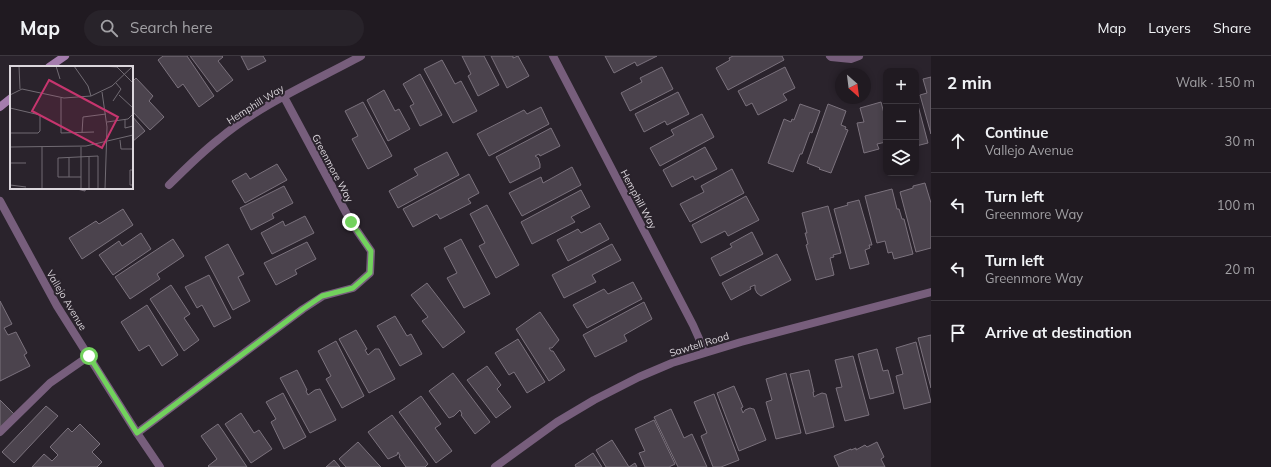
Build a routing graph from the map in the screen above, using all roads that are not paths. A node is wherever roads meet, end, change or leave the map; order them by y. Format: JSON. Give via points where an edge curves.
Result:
{"nodes":[{"id":1,"x":65,"y":56,"type":"edge"},
{"id":2,"x":362,"y":56,"type":"edge"},
{"id":3,"x":553,"y":56,"type":"edge"},
{"id":4,"x":830,"y":56,"type":"edge"},
{"id":5,"x":859,"y":56,"type":"edge"},
{"id":6,"x":50,"y":66,"type":"edge"},
{"id":7,"x":284,"y":97,"type":"junction"},
{"id":8,"x":10,"y":99,"type":"edge"},
{"id":9,"x":0,"y":108,"type":"edge"},
{"id":10,"x":169,"y":184,"type":"dead end"},
{"id":11,"x":0,"y":201,"type":"edge"},
{"id":12,"x":931,"y":292,"type":"edge"},
{"id":13,"x":705,"y":352,"type":"junction"},
{"id":14,"x":89,"y":356,"type":"junction"},
{"id":15,"x":0,"y":432,"type":"edge"},
{"id":16,"x":137,"y":433,"type":"junction"},
{"id":17,"x":160,"y":467,"type":"edge"},
{"id":18,"x":495,"y":467,"type":"edge"}],
"edges":[{"from":1,"to":6,"type":"main road"},
{"from":2,"to":7,"type":"street","name":"Hemphill Way"},
{"from":3,"to":13,"type":"street","name":"Hemphill Way"},
{"from":4,"to":5,"type":"street","via":[[851,59]]},
{"from":7,"to":10,"type":"street","name":"Hemphill Way","via":[[219,138]]},
{"from":7,"to":16,"type":"street","name":"Greenmore Way","via":[[351,222],[371,251],[370,273],[353,288],[322,296],[303,309]]},
{"from":8,"to":9,"type":"main road"},
{"from":11,"to":14,"type":"street","name":"Vallejo Avenue","via":[[57,306]]},
{"from":12,"to":13,"type":"street","name":"Sawtell Road"},
{"from":13,"to":18,"type":"street","name":"Sawtell Road","via":[[639,377],[594,400],[557,422]]},
{"from":14,"to":15,"type":"street","via":[[50,382]]},
{"from":14,"to":16,"type":"street","name":"Vallejo Avenue"},
{"from":16,"to":17,"type":"street","name":"Vallejo Avenue"}]}
